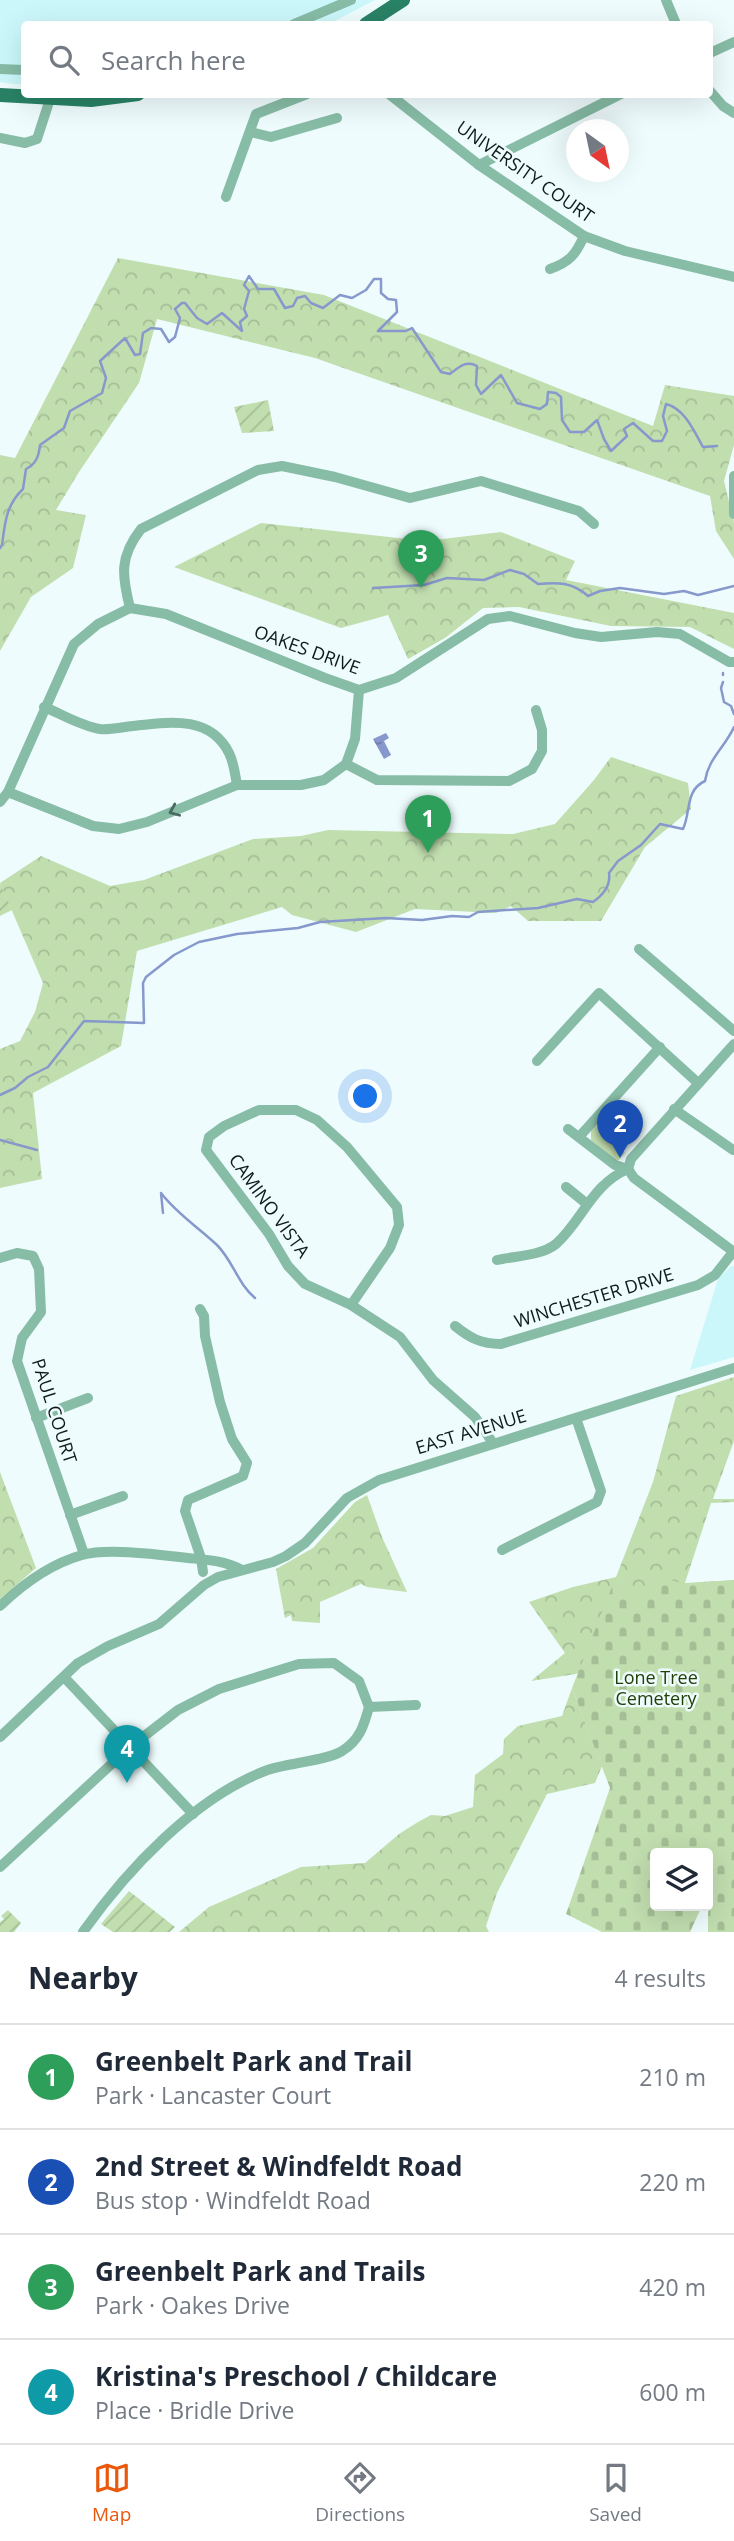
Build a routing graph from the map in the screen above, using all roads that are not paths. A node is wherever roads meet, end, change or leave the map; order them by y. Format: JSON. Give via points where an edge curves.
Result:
{"nodes":[{"id":1,"x":351,"y":0,"type":"edge"},
{"id":2,"x":404,"y":0,"type":"edge"},
{"id":3,"x":666,"y":0,"type":"edge"},
{"id":4,"x":301,"y":21,"type":"edge"},
{"id":5,"x":371,"y":21,"type":"edge"},
{"id":6,"x":675,"y":21,"type":"edge"},
{"id":7,"x":734,"y":42,"type":"edge"},
{"id":8,"x":713,"y":51,"type":"edge"},
{"id":9,"x":0,"y":69,"type":"edge"},
{"id":10,"x":21,"y":70,"type":"edge"},
{"id":11,"x":0,"y":95,"type":"edge"},
{"id":12,"x":713,"y":95,"type":"edge"},
{"id":13,"x":21,"y":97,"type":"edge"},
{"id":14,"x":38,"y":98,"type":"edge"},
{"id":15,"x":107,"y":98,"type":"edge"},
{"id":16,"x":297,"y":98,"type":"edge"},
{"id":17,"x":394,"y":98,"type":"edge"},
{"id":18,"x":613,"y":98,"type":"edge"},
{"id":19,"x":50,"y":99,"type":"junction"},
{"id":20,"x":734,"y":113,"type":"edge"},
{"id":21,"x":337,"y":118,"type":"dead end"},
{"id":22,"x":250,"y":132,"type":"junction"},
{"id":23,"x":0,"y":138,"type":"edge"},
{"id":24,"x":479,"y":165,"type":"junction"},
{"id":25,"x":226,"y":197,"type":"dead end"},
{"id":26,"x":584,"y":236,"type":"junction"},
{"id":27,"x":550,"y":269,"type":"dead end"},
{"id":28,"x":734,"y":277,"type":"edge"},
{"id":29,"x":734,"y":475,"type":"edge"},
{"id":30,"x":734,"y":514,"type":"edge"},
{"id":31,"x":594,"y":524,"type":"dead end"},
{"id":32,"x":130,"y":608,"type":"junction"},
{"id":33,"x":734,"y":662,"type":"edge"},
{"id":34,"x":359,"y":690,"type":"junction"},
{"id":35,"x":44,"y":707,"type":"junction"},
{"id":36,"x":536,"y":710,"type":"dead end"},
{"id":37,"x":346,"y":764,"type":"junction"},
{"id":38,"x":237,"y":785,"type":"junction"},
{"id":39,"x":8,"y":792,"type":"junction"},
{"id":40,"x":0,"y":802,"type":"edge"},
{"id":41,"x":639,"y":949,"type":"dead end"},
{"id":42,"x":734,"y":1031,"type":"edge"},
{"id":43,"x":734,"y":1044,"type":"edge"},
{"id":44,"x":660,"y":1047,"type":"junction"},
{"id":45,"x":537,"y":1061,"type":"dead end"},
{"id":46,"x":698,"y":1083,"type":"junction"},
{"id":47,"x":674,"y":1109,"type":"junction"},
{"id":48,"x":568,"y":1129,"type":"dead end"},
{"id":49,"x":579,"y":1137,"type":"junction"},
{"id":50,"x":733,"y":1150,"type":"edge"},
{"id":51,"x":628,"y":1169,"type":"junction"},
{"id":52,"x":566,"y":1187,"type":"dead end"},
{"id":53,"x":587,"y":1204,"type":"junction"},
{"id":54,"x":734,"y":1252,"type":"edge"},
{"id":55,"x":0,"y":1258,"type":"edge"},
{"id":56,"x":497,"y":1260,"type":"dead end"},
{"id":57,"x":351,"y":1305,"type":"junction"},
{"id":58,"x":200,"y":1309,"type":"dead end"},
{"id":59,"x":455,"y":1326,"type":"dead end"},
{"id":60,"x":734,"y":1368,"type":"edge"},
{"id":61,"x":88,"y":1398,"type":"dead end"},
{"id":62,"x":36,"y":1418,"type":"junction"},
{"id":63,"x":576,"y":1418,"type":"junction"},
{"id":64,"x":493,"y":1443,"type":"junction"},
{"id":65,"x":123,"y":1496,"type":"dead end"},
{"id":66,"x":70,"y":1515,"type":"junction"},
{"id":67,"x":502,"y":1550,"type":"dead end"},
{"id":68,"x":84,"y":1554,"type":"junction"},
{"id":69,"x":181,"y":1558,"type":"junction"},
{"id":70,"x":201,"y":1558,"type":"junction"},
{"id":71,"x":242,"y":1570,"type":"junction"},
{"id":72,"x":203,"y":1572,"type":"junction"},
{"id":73,"x":204,"y":1585,"type":"junction"},
{"id":74,"x":0,"y":1606,"type":"edge"},
{"id":75,"x":64,"y":1677,"type":"junction"},
{"id":76,"x":416,"y":1706,"type":"dead end"},
{"id":77,"x":369,"y":1707,"type":"junction"},
{"id":78,"x":0,"y":1737,"type":"edge"},
{"id":79,"x":130,"y":1747,"type":"junction"},
{"id":80,"x":193,"y":1814,"type":"junction"},
{"id":81,"x":0,"y":1867,"type":"edge"},
{"id":82,"x":83,"y":1932,"type":"edge"}],
"edges":[{"from":1,"to":4,"type":"street"},
{"from":2,"to":5,"type":"main road"},
{"from":3,"to":6,"type":"street"},
{"from":7,"to":8,"type":"street"},
{"from":9,"to":10,"type":"street"},
{"from":11,"to":13,"type":"main road"},
{"from":12,"to":20,"type":"street"},
{"from":14,"to":19,"type":"main road"},
{"from":15,"to":19,"type":"main road"},
{"from":16,"to":22,"type":"street","via":[[256,114]]},
{"from":17,"to":24,"type":"street","name":"UNIVERSITY COURT"},
{"from":18,"to":24,"type":"street"},
{"from":19,"to":23,"type":"street","via":[[37,139],[25,143]]},
{"from":21,"to":22,"type":"street","via":[[271,137]]},
{"from":22,"to":25,"type":"street"},
{"from":24,"to":26,"type":"street","name":"UNIVERSITY COURT"},
{"from":26,"to":27,"type":"street","via":[[576,253]]},
{"from":26,"to":28,"type":"street","name":"UNIVERSITY COURT","via":[[625,251]]},
{"from":29,"to":30,"type":"street"},
{"from":31,"to":32,"type":"street","via":[[579,511],[481,481],[410,498],[282,466],[258,470],[141,529],[129,544],[124,562]]},
{"from":32,"to":34,"type":"street","name":"OAKES DRIVE","via":[[166,614]]},
{"from":32,"to":35,"type":"street","via":[[98,624],[74,644]]},
{"from":33,"to":34,"type":"street","name":"OAKES DRIVE","via":[[680,635],[657,632],[601,637],[509,617],[488,619],[396,678]]},
{"from":34,"to":37,"type":"street","via":[[355,738]]},
{"from":35,"to":38,"type":"street","via":[[101,729],[196,723],[223,743]]},
{"from":35,"to":39,"type":"street"},
{"from":36,"to":37,"type":"street","via":[[542,730],[541,751],[532,769],[509,781],[377,780]]},
{"from":37,"to":38,"type":"street","via":[[324,780],[301,785]]},
{"from":38,"to":39,"type":"street","one_way":true,"via":[[118,829],[93,826]]},
{"from":39,"to":40,"type":"street"},
{"from":41,"to":42,"type":"street"},
{"from":43,"to":46,"type":"street"},
{"from":44,"to":45,"type":"street","via":[[599,993]]},
{"from":44,"to":46,"type":"street"},
{"from":44,"to":49,"type":"street"},
{"from":46,"to":47,"type":"street"},
{"from":47,"to":50,"type":"street"},
{"from":47,"to":51,"type":"street","via":[[631,1159]]},
{"from":48,"to":49,"type":"street"},
{"from":49,"to":51,"type":"street","via":[[615,1165]]},
{"from":51,"to":53,"type":"street","via":[[616,1174]]},
{"from":51,"to":54,"type":"street"},
{"from":52,"to":53,"type":"street"},
{"from":53,"to":56,"type":"street","via":[[555,1244]]},
{"from":54,"to":59,"type":"street","name":"WINCHESTER DRIVE","via":[[715,1275],[698,1285],[501,1344],[470,1338]]},
{"from":55,"to":62,"type":"street","name":"PAUL COURT","via":[[18,1253],[33,1256],[39,1269],[41,1312],[22,1338],[17,1361]]},
{"from":57,"to":57,"type":"street","name":"CAMINO VISTA","via":[[390,1248],[399,1224],[397,1207],[347,1147],[317,1120],[296,1110],[259,1110],[209,1137],[206,1150],[288,1266],[305,1284]]},
{"from":57,"to":64,"type":"street","name":"CAMINO VISTA","via":[[400,1337],[433,1380],[475,1417]]},
{"from":58,"to":70,"type":"street","via":[[220,1402],[232,1439],[247,1463],[243,1476],[188,1500],[185,1511]]},
{"from":60,"to":63,"type":"street","name":"EAST AVENUE"},
{"from":61,"to":62,"type":"street"},
{"from":62,"to":66,"type":"street","name":"PAUL COURT"},
{"from":63,"to":64,"type":"street","name":"EAST AVENUE"},
{"from":63,"to":67,"type":"street","via":[[601,1492],[597,1502]]},
{"from":64,"to":71,"type":"street","name":"EAST AVENUE","via":[[379,1480],[346,1498],[296,1549],[273,1562]]},
{"from":65,"to":66,"type":"street"},
{"from":66,"to":68,"type":"street","name":"PAUL COURT"},
{"from":68,"to":69,"type":"street","via":[[149,1553]]},
{"from":68,"to":74,"type":"street","via":[[23,1584]]},
{"from":69,"to":70,"type":"street"},
{"from":69,"to":72,"type":"street"},
{"from":70,"to":71,"type":"street"},
{"from":70,"to":72,"type":"street"},
{"from":71,"to":73,"type":"street","name":"EAST AVENUE"},
{"from":72,"to":73,"type":"street"},
{"from":73,"to":75,"type":"street","name":"EAST AVENUE","via":[[159,1624],[108,1646]]},
{"from":75,"to":78,"type":"street","name":"EAST AVENUE"},
{"from":75,"to":79,"type":"street"},
{"from":76,"to":77,"type":"street"},
{"from":77,"to":79,"type":"street","via":[[359,1681],[334,1663],[299,1664],[219,1689],[178,1710]]},
{"from":77,"to":80,"type":"street","via":[[361,1733],[341,1752],[265,1770]]},
{"from":79,"to":80,"type":"street"},
{"from":79,"to":81,"type":"street"},
{"from":80,"to":82,"type":"street","via":[[153,1849]]}]}
